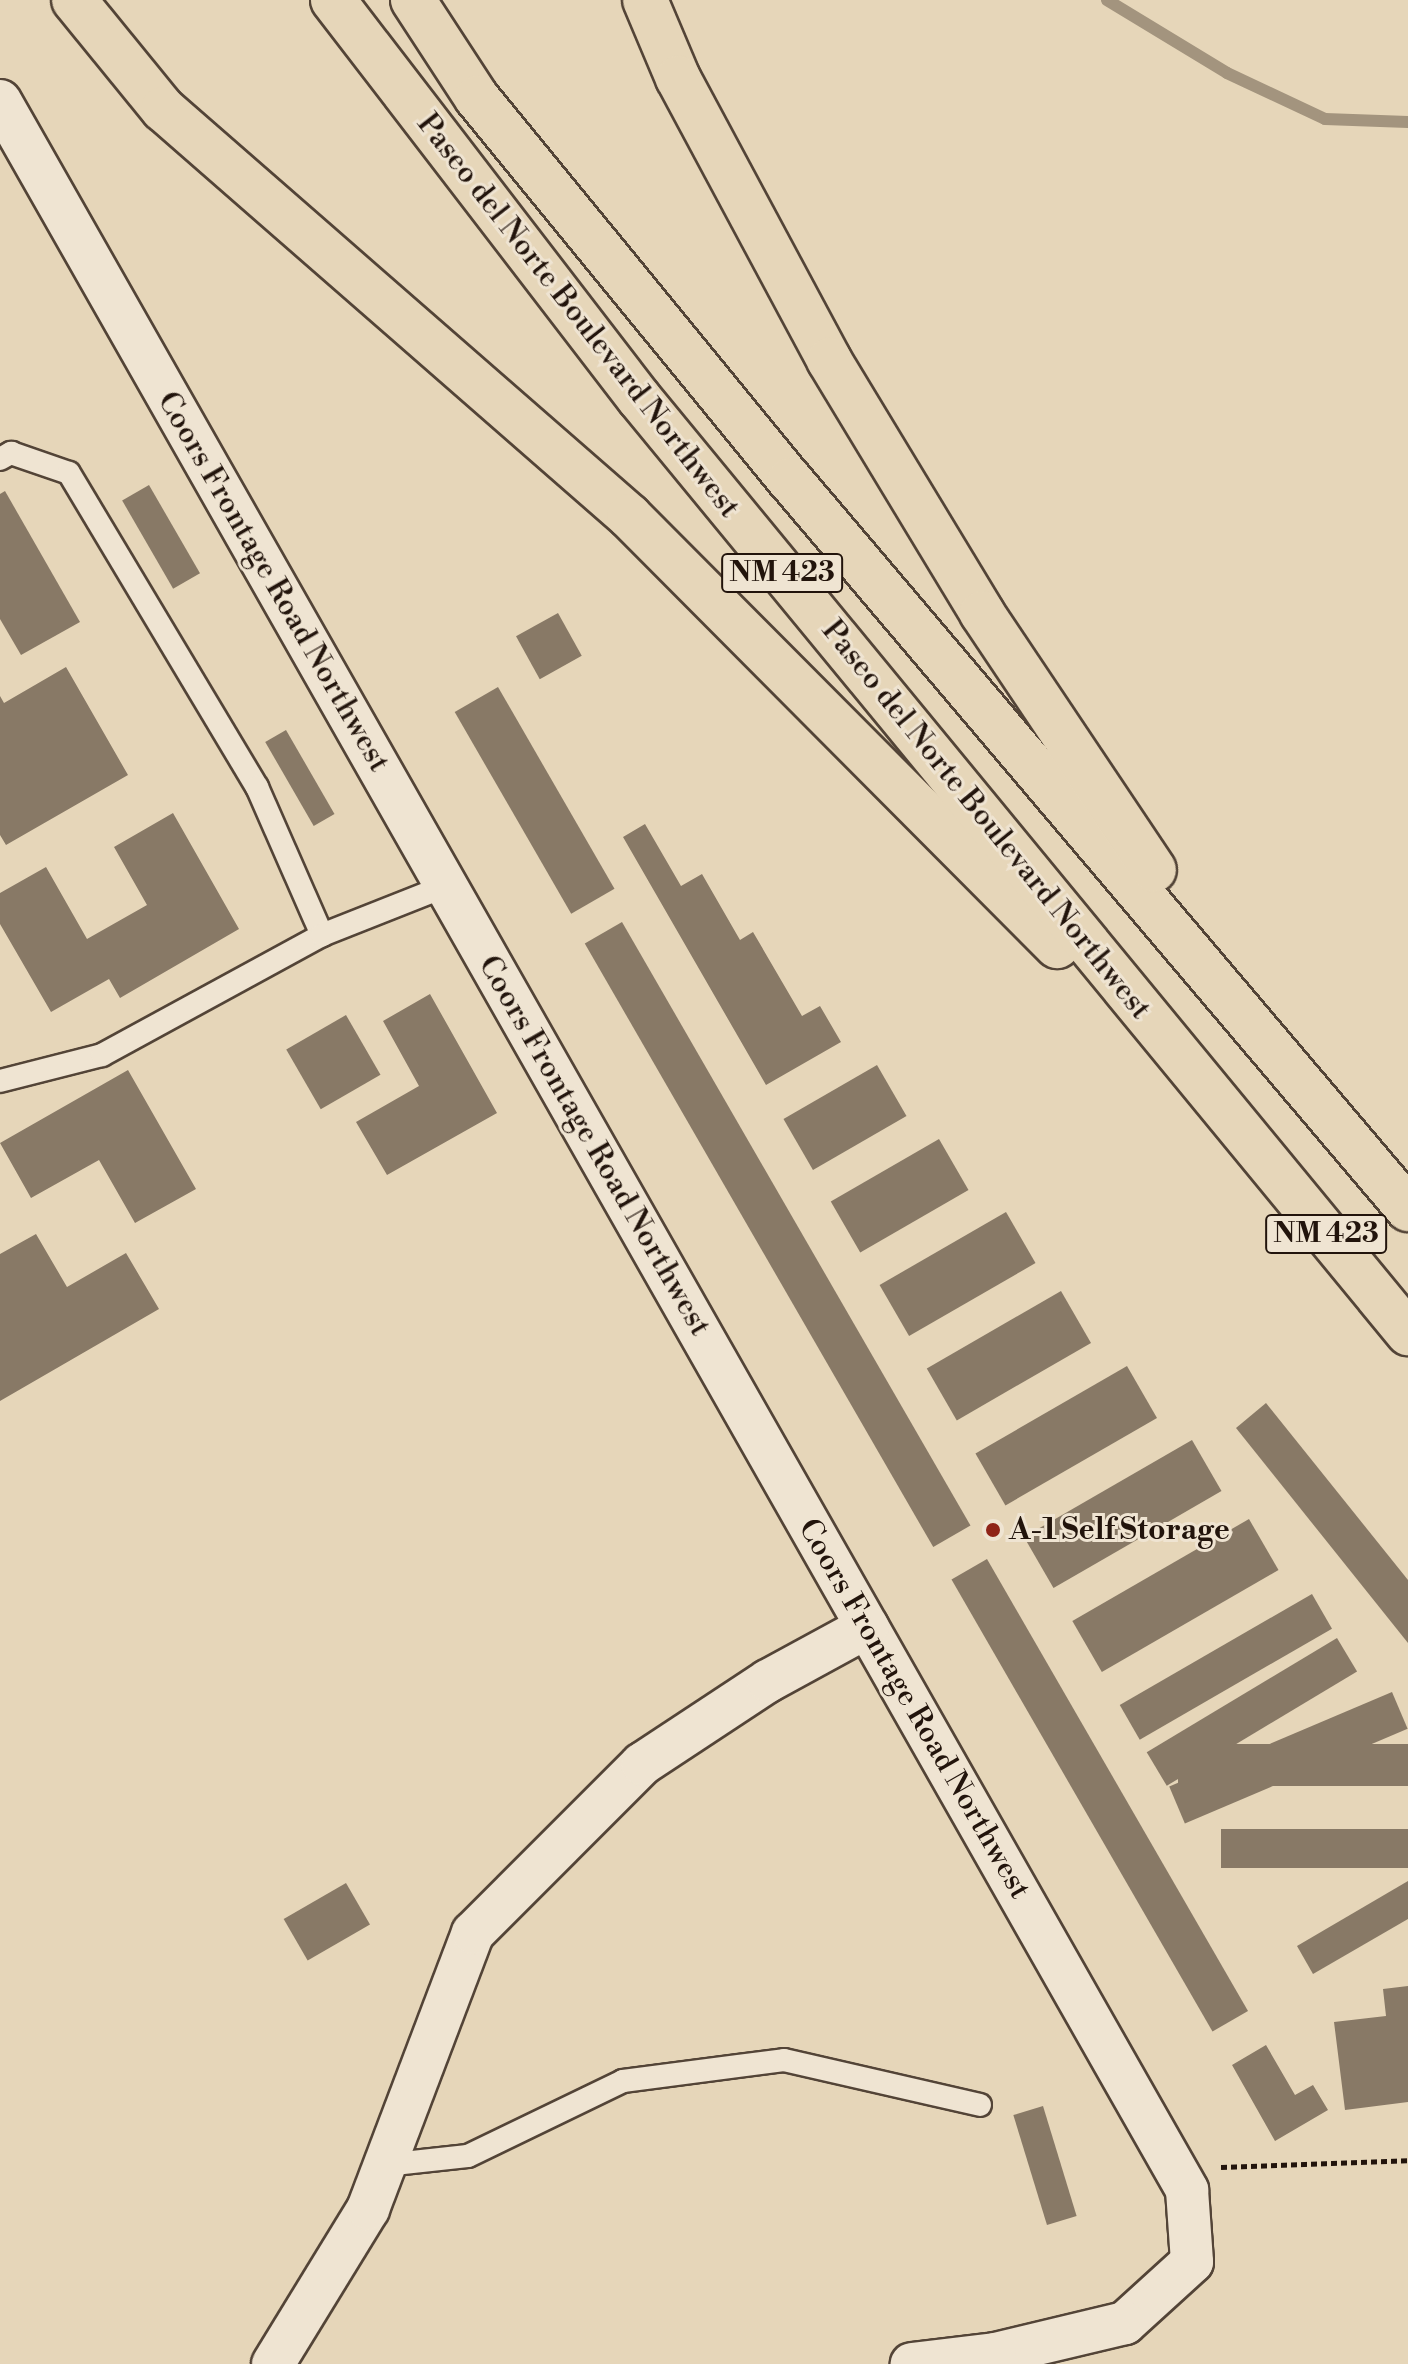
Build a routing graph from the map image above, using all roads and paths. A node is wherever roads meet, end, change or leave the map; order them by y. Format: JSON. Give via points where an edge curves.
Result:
{"nodes":[{"id":1,"x":74,"y":0,"type":"edge"},
{"id":2,"x":333,"y":0,"type":"edge"},
{"id":3,"x":413,"y":0,"type":"edge"},
{"id":4,"x":645,"y":0,"type":"edge"},
{"id":5,"x":0,"y":101,"type":"edge"},
{"id":6,"x":0,"y":459,"type":"edge"},
{"id":7,"x":446,"y":886,"type":"junction"},
{"id":8,"x":322,"y":935,"type":"junction"},
{"id":9,"x":1266,"y":1038,"type":"junction"},
{"id":10,"x":0,"y":1081,"type":"edge"},
{"id":11,"x":1245,"y":1135,"type":"junction"},
{"id":12,"x":1408,"y":1209,"type":"edge"},
{"id":13,"x":1408,"y":1333,"type":"edge"},
{"id":14,"x":867,"y":1627,"type":"junction"},
{"id":15,"x":980,"y":2105,"type":"dead end"},
{"id":16,"x":1408,"y":2160,"type":"edge"},
{"id":17,"x":385,"y":2165,"type":"junction"},
{"id":18,"x":1181,"y":2179,"type":"junction"},
{"id":19,"x":273,"y":2364,"type":"edge"},
{"id":20,"x":912,"y":2364,"type":"edge"}],
"edges":[{"from":1,"to":11,"type":"highway","via":[[163,109],[629,516]]},
{"from":2,"to":11,"type":"highway","name":"Paseo del Norte Boulevard Northwest","number":"NM 423","via":[[639,398]]},
{"from":3,"to":9,"type":"highway","name":"Paseo del Norte Boulevard Northwest","number":"NM 423","via":[[477,98],[790,480]]},
{"from":4,"to":9,"type":"highway","via":[[678,78],[829,360],[982,613]]},
{"from":5,"to":7,"type":"street","name":"Coors Frontage Road Northwest"},
{"from":6,"to":8,"type":"lane","via":[[11,453],[69,473],[257,787]]},
{"from":7,"to":8,"type":"lane"},
{"from":7,"to":14,"type":"street","name":"Coors Frontage Road Northwest"},
{"from":8,"to":10,"type":"lane","via":[[102,1055]]},
{"from":9,"to":12,"type":"highway","name":"Paseo del Norte Boulevard Northwest","number":"NM 423"},
{"from":11,"to":13,"type":"highway","name":"Paseo del Norte Boulevard Northwest","number":"NM 423"},
{"from":14,"to":17,"type":"street","via":[[768,1681],[642,1764],[473,1933]]},
{"from":14,"to":18,"type":"street","name":"Coors Frontage Road Northwest"},
{"from":15,"to":17,"type":"lane","via":[[784,2060],[623,2081],[468,2156]]},
{"from":16,"to":18,"type":"path"},
{"from":17,"to":19,"type":"street","via":[[368,2209]]},
{"from":18,"to":20,"type":"street","via":[[1192,2262],[1125,2323],[995,2354]]}]}
